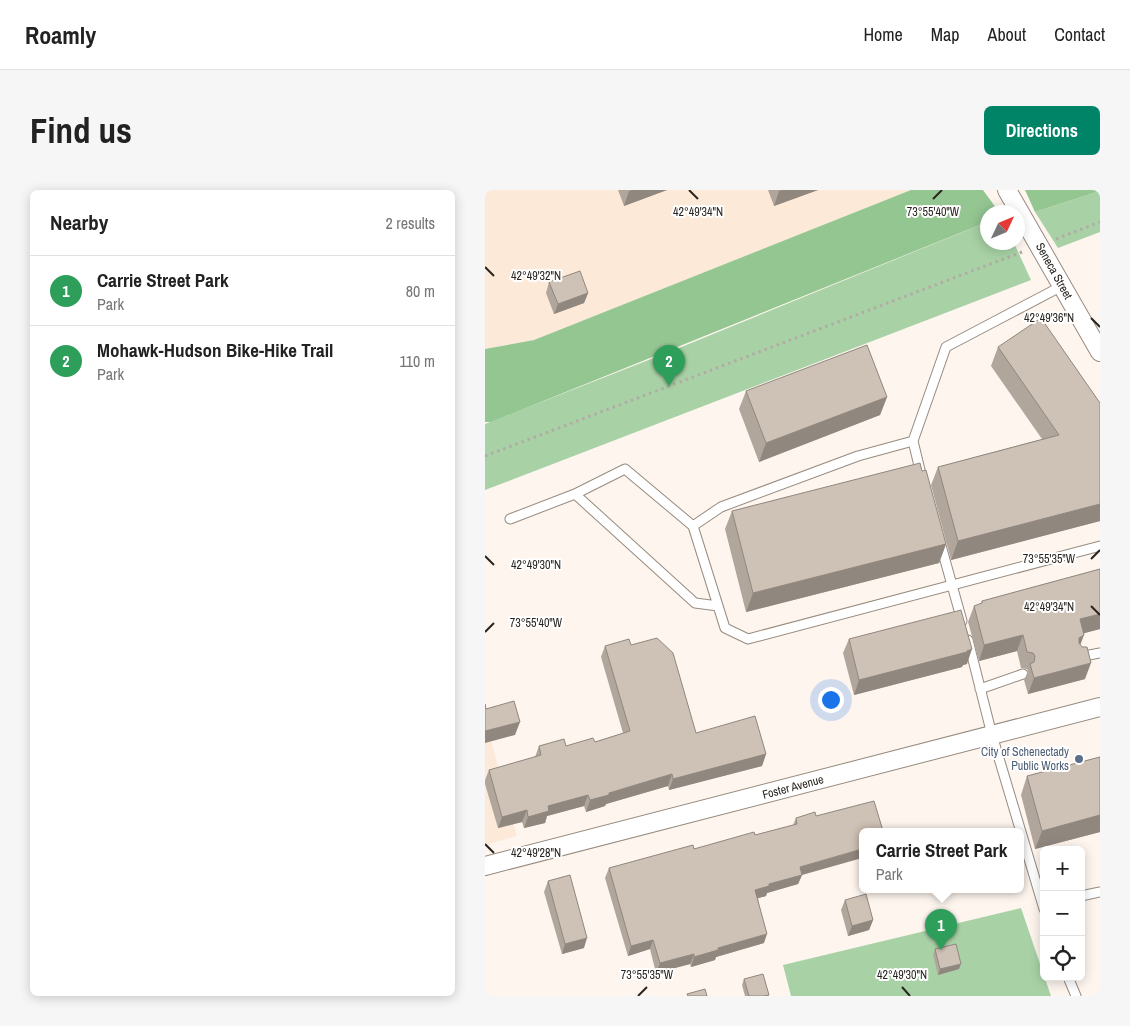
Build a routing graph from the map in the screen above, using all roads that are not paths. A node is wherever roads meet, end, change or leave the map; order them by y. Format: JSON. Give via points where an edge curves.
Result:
{"nodes":[{"id":1,"x":1007,"y":190,"type":"edge"},
{"id":2,"x":1063,"y":286,"type":"junction"},
{"id":3,"x":1097,"y":342,"type":"edge"},
{"id":4,"x":913,"y":441,"type":"junction"},
{"id":5,"x":923,"y":479,"type":"edge"},
{"id":6,"x":575,"y":494,"type":"junction"},
{"id":7,"x":510,"y":519,"type":"dead end"},
{"id":8,"x":693,"y":526,"type":"junction"},
{"id":9,"x":938,"y":536,"type":"edge"},
{"id":10,"x":1100,"y":546,"type":"edge"},
{"id":11,"x":951,"y":584,"type":"junction"},
{"id":12,"x":718,"y":606,"type":"junction"},
{"id":13,"x":1100,"y":653,"type":"edge"},
{"id":14,"x":1079,"y":657,"type":"edge"},
{"id":15,"x":1023,"y":674,"type":"dead end"},
{"id":16,"x":981,"y":689,"type":"junction"},
{"id":17,"x":1100,"y":707,"type":"edge"},
{"id":18,"x":992,"y":735,"type":"junction"},
{"id":19,"x":1020,"y":828,"type":"edge"},
{"id":20,"x":1024,"y":843,"type":"edge"},
{"id":21,"x":485,"y":866,"type":"edge"},
{"id":22,"x":1100,"y":892,"type":"edge"},
{"id":23,"x":1085,"y":895,"type":"edge"},
{"id":24,"x":1040,"y":897,"type":"edge"},
{"id":25,"x":1070,"y":981,"type":"edge"},
{"id":26,"x":1076,"y":996,"type":"edge"}],
"edges":[{"from":1,"to":2,"type":"street","name":"Seneca Street"},
{"from":2,"to":3,"type":"street","name":"Seneca Street"},
{"from":2,"to":4,"type":"lane","via":[[947,348]]},
{"from":4,"to":5,"type":"lane"},
{"from":4,"to":8,"type":"lane","via":[[858,456],[721,507]]},
{"from":6,"to":7,"type":"lane"},
{"from":6,"to":8,"type":"lane","via":[[625,469]]},
{"from":6,"to":12,"type":"lane","via":[[695,603]]},
{"from":8,"to":12,"type":"lane"},
{"from":9,"to":11,"type":"lane"},
{"from":10,"to":11,"type":"lane"},
{"from":11,"to":12,"type":"lane","via":[[748,639],[725,628]]},
{"from":11,"to":16,"type":"lane"},
{"from":13,"to":14,"type":"lane"},
{"from":15,"to":16,"type":"lane"},
{"from":16,"to":18,"type":"lane"},
{"from":17,"to":18,"type":"street","name":"Foster Avenue"},
{"from":18,"to":19,"type":"lane"},
{"from":18,"to":21,"type":"street","name":"Foster Avenue"},
{"from":20,"to":24,"type":"lane"},
{"from":22,"to":23,"type":"lane"},
{"from":25,"to":26,"type":"lane"}]}
